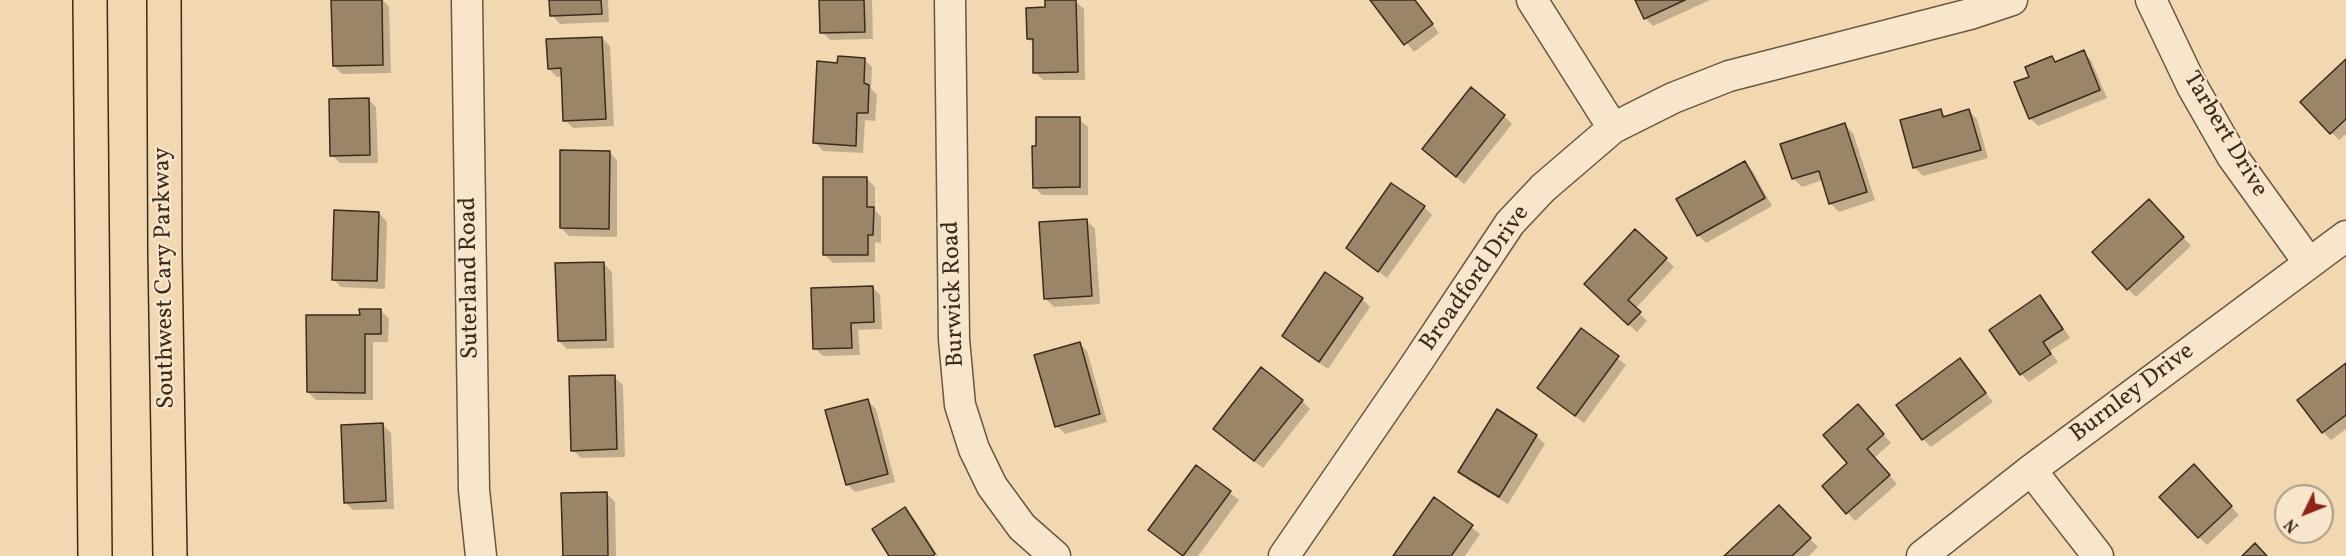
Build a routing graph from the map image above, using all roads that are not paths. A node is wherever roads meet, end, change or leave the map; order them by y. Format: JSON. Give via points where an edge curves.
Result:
{"nodes":[{"id":1,"x":90,"y":0,"type":"edge"},
{"id":2,"x":164,"y":0,"type":"edge"},
{"id":3,"x":467,"y":0,"type":"edge"},
{"id":4,"x":950,"y":0,"type":"edge"},
{"id":5,"x":1532,"y":0,"type":"edge"},
{"id":6,"x":2012,"y":0,"type":"edge"},
{"id":7,"x":2151,"y":0,"type":"edge"},
{"id":8,"x":1613,"y":128,"type":"junction"},
{"id":9,"x":2346,"y":236,"type":"edge"},
{"id":10,"x":2309,"y":263,"type":"junction"},
{"id":11,"x":2031,"y":470,"type":"junction"},
{"id":12,"x":95,"y":556,"type":"edge"},
{"id":13,"x":170,"y":556,"type":"edge"},
{"id":14,"x":481,"y":556,"type":"edge"},
{"id":15,"x":1055,"y":556,"type":"edge"},
{"id":16,"x":1284,"y":556,"type":"edge"},
{"id":17,"x":1922,"y":556,"type":"edge"},
{"id":18,"x":2098,"y":556,"type":"edge"}],
"edges":[{"from":1,"to":12,"type":"main road"},
{"from":2,"to":13,"type":"main road","name":"Southwest Cary Parkway"},
{"from":3,"to":14,"type":"street","name":"Suterland Road","via":[[474,490]]},
{"from":4,"to":15,"type":"street","name":"Burwick Road","via":[[954,339],[960,405],[974,449],[992,486],[1022,527]]},
{"from":5,"to":8,"type":"street"},
{"from":6,"to":8,"type":"street","name":"Broadford Drive","via":[[1729,76]]},
{"from":7,"to":10,"type":"street","name":"Tarbert Drive","via":[[2192,86],[2232,156]]},
{"from":8,"to":16,"type":"street","name":"Broadford Drive","via":[[1543,188],[1510,223]]},
{"from":9,"to":10,"type":"street","name":"Burnley Drive"},
{"from":10,"to":11,"type":"street","name":"Burnley Drive"},
{"from":11,"to":17,"type":"street","name":"Burnley Drive"},
{"from":11,"to":18,"type":"street"}]}
